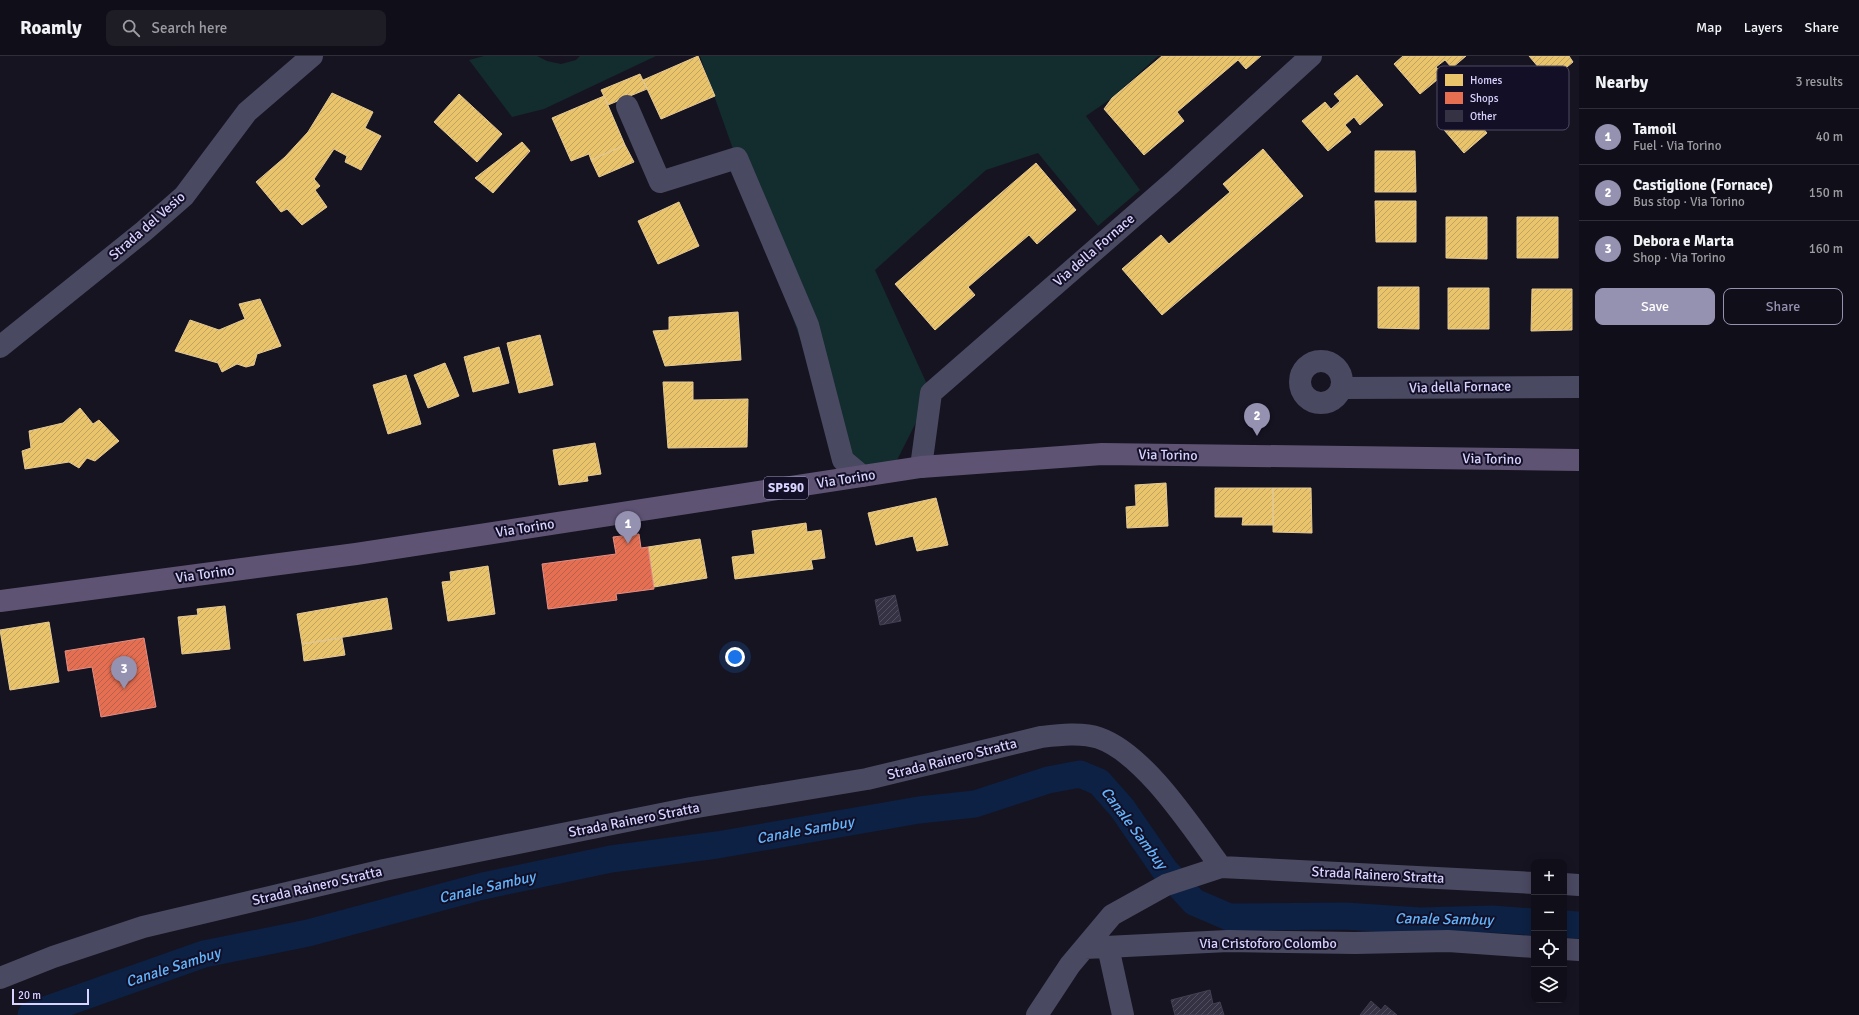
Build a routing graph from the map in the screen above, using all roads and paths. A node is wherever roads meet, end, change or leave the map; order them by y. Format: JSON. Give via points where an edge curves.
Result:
{"nodes":[{"id":1,"x":312,"y":56,"type":"edge"},
{"id":2,"x":1311,"y":56,"type":"edge"},
{"id":3,"x":627,"y":106,"type":"dead end"},
{"id":4,"x":0,"y":348,"type":"edge"},
{"id":5,"x":1579,"y":387,"type":"edge"},
{"id":6,"x":1342,"y":388,"type":"dead end"},
{"id":7,"x":1579,"y":460,"type":"edge"},
{"id":8,"x":921,"y":467,"type":"junction"},
{"id":9,"x":862,"y":476,"type":"junction"},
{"id":10,"x":0,"y":602,"type":"edge"},
{"id":11,"x":1222,"y":867,"type":"junction"},
{"id":12,"x":1531,"y":883,"type":"edge"},
{"id":13,"x":1567,"y":884,"type":"edge"},
{"id":14,"x":1579,"y":885,"type":"edge"},
{"id":15,"x":1108,"y":947,"type":"junction"},
{"id":16,"x":1531,"y":947,"type":"edge"},
{"id":17,"x":1085,"y":948,"type":"junction"},
{"id":18,"x":1567,"y":949,"type":"edge"},
{"id":19,"x":1579,"y":950,"type":"edge"},
{"id":20,"x":0,"y":978,"type":"edge"},
{"id":21,"x":1037,"y":1015,"type":"edge"},
{"id":22,"x":1123,"y":1015,"type":"edge"}],
"edges":[{"from":1,"to":4,"type":"street","name":"Strada del Vesio","via":[[247,112],[184,196]]},
{"from":2,"to":8,"type":"street","name":"Via della Fornace","via":[[1173,182],[931,393]]},
{"from":3,"to":9,"type":"street","via":[[660,182],[737,158],[808,325],[843,460]]},
{"from":5,"to":6,"type":"street","name":"Via della Fornace"},
{"from":7,"to":8,"type":"main road","name":"Via Torino","number":"SP590","via":[[1102,454]]},
{"from":8,"to":9,"type":"main road","name":"Via Torino","number":"SP590"},
{"from":9,"to":10,"type":"main road","name":"Via Torino","number":"SP590","via":[[356,554]]},
{"from":11,"to":12,"type":"street","name":"Strada Rainero Stratta"},
{"from":11,"to":17,"type":"street","name":"Strada Rainero Stratta","via":[[1166,886],[1112,915]]},
{"from":11,"to":20,"type":"street","name":"Strada Rainero Stratta","via":[[1149,773],[1120,749],[1098,738],[1066,734],[1041,737],[867,780],[691,808],[384,870],[143,927]]},
{"from":13,"to":14,"type":"street"},
{"from":15,"to":16,"type":"street","name":"Via Cristoforo Colombo","via":[[1228,941],[1355,943],[1448,940]]},
{"from":15,"to":17,"type":"street","name":"Via Cristoforo Colombo"},
{"from":15,"to":22,"type":"street"},
{"from":17,"to":21,"type":"street","via":[[1070,965]]},
{"from":18,"to":19,"type":"street"}]}
